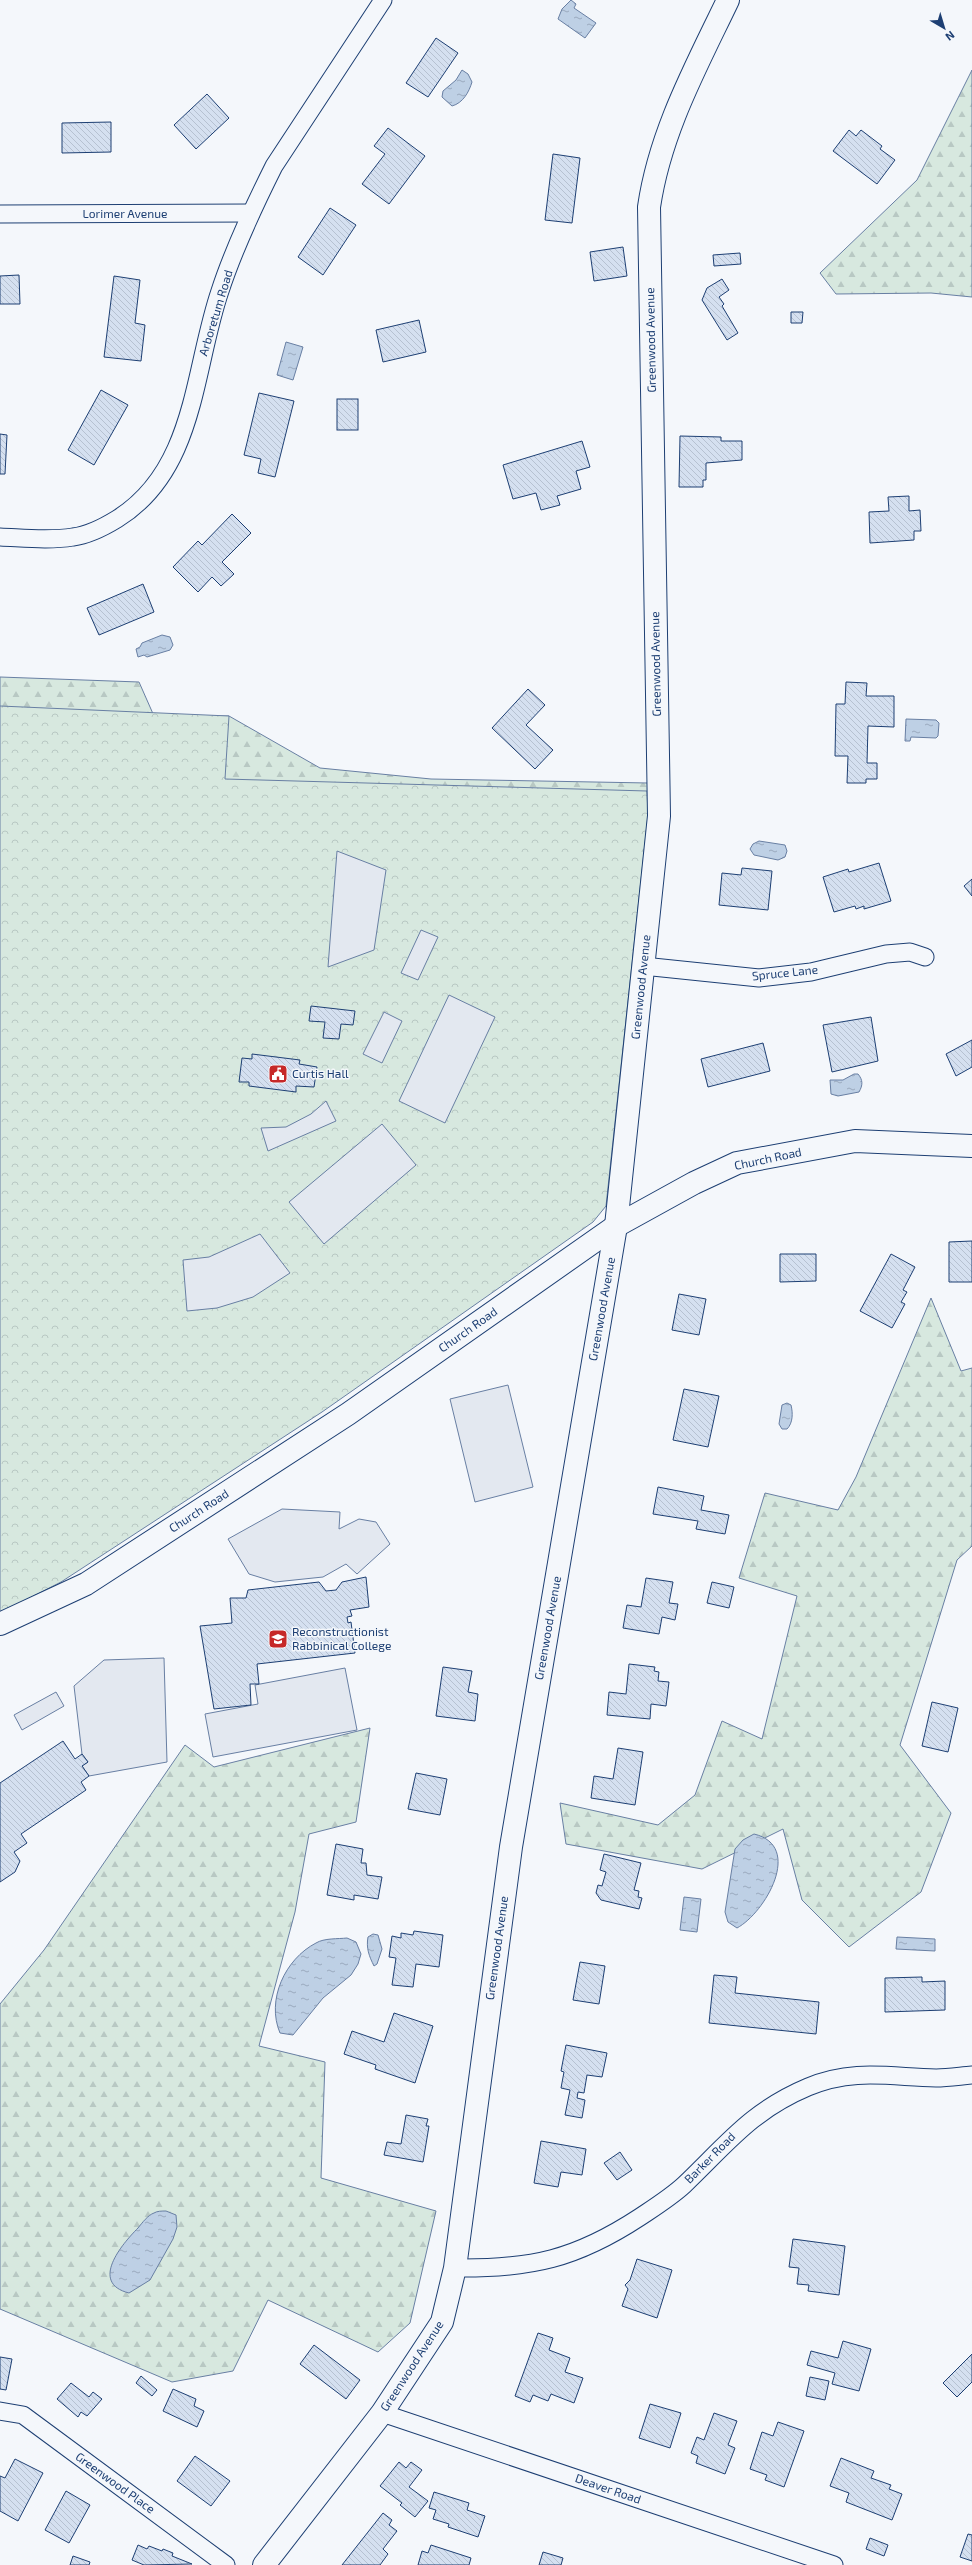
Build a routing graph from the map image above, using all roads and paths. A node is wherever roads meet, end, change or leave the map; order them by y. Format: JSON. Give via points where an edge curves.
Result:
{"nodes":[{"id":1,"x":383,"y":0,"type":"edge"},
{"id":2,"x":728,"y":0,"type":"edge"},
{"id":3,"x":251,"y":213,"type":"junction"},
{"id":4,"x":0,"y":214,"type":"edge"},
{"id":5,"x":0,"y":537,"type":"edge"},
{"id":6,"x":925,"y":957,"type":"dead end"},
{"id":7,"x":643,"y":966,"type":"junction"},
{"id":8,"x":972,"y":1146,"type":"edge"},
{"id":9,"x":616,"y":1226,"type":"junction"},
{"id":10,"x":0,"y":1624,"type":"edge"},
{"id":11,"x":972,"y":2075,"type":"edge"},
{"id":12,"x":455,"y":2268,"type":"junction"},
{"id":13,"x":0,"y":2410,"type":"edge"},
{"id":14,"x":382,"y":2413,"type":"junction"},
{"id":15,"x":226,"y":2565,"type":"edge"},
{"id":16,"x":264,"y":2565,"type":"edge"},
{"id":17,"x":834,"y":2565,"type":"edge"}],
"edges":[{"from":1,"to":3,"type":"street","name":"Arboretum Road","via":[[274,166]]},
{"from":2,"to":7,"type":"main road","name":"Greenwood Avenue","via":[[668,131],[656,170],[649,207],[660,816]]},
{"from":3,"to":4,"type":"street","name":"Lorimer Avenue"},
{"from":3,"to":5,"type":"street","name":"Arboretum Road","via":[[220,291],[179,445],[158,483],[137,506],[95,531],[53,539]]},
{"from":6,"to":7,"type":"street","name":"Spruce Lane","via":[[910,952],[886,954],[811,972],[760,978]]},
{"from":7,"to":9,"type":"main road","name":"Greenwood Avenue"},
{"from":8,"to":9,"type":"main road","name":"Church Road","via":[[854,1141],[737,1163],[694,1183]]},
{"from":9,"to":10,"type":"main road","name":"Church Road","via":[[348,1414],[86,1584]]},
{"from":9,"to":12,"type":"main road","name":"Greenwood Avenue","via":[[511,1847]]},
{"from":11,"to":12,"type":"street","name":"Barker Road","via":[[937,2078],[872,2073],[841,2077],[810,2086],[766,2109],[741,2127],[682,2186],[609,2237],[584,2249],[536,2263],[490,2268]]},
{"from":12,"to":14,"type":"main road","name":"Greenwood Avenue","via":[[442,2322]]},
{"from":13,"to":15,"type":"street","name":"Greenwood Place","via":[[23,2415]]},
{"from":14,"to":16,"type":"main road","name":"Greenwood Avenue"},
{"from":14,"to":17,"type":"street","name":"Deaver Road"}]}
